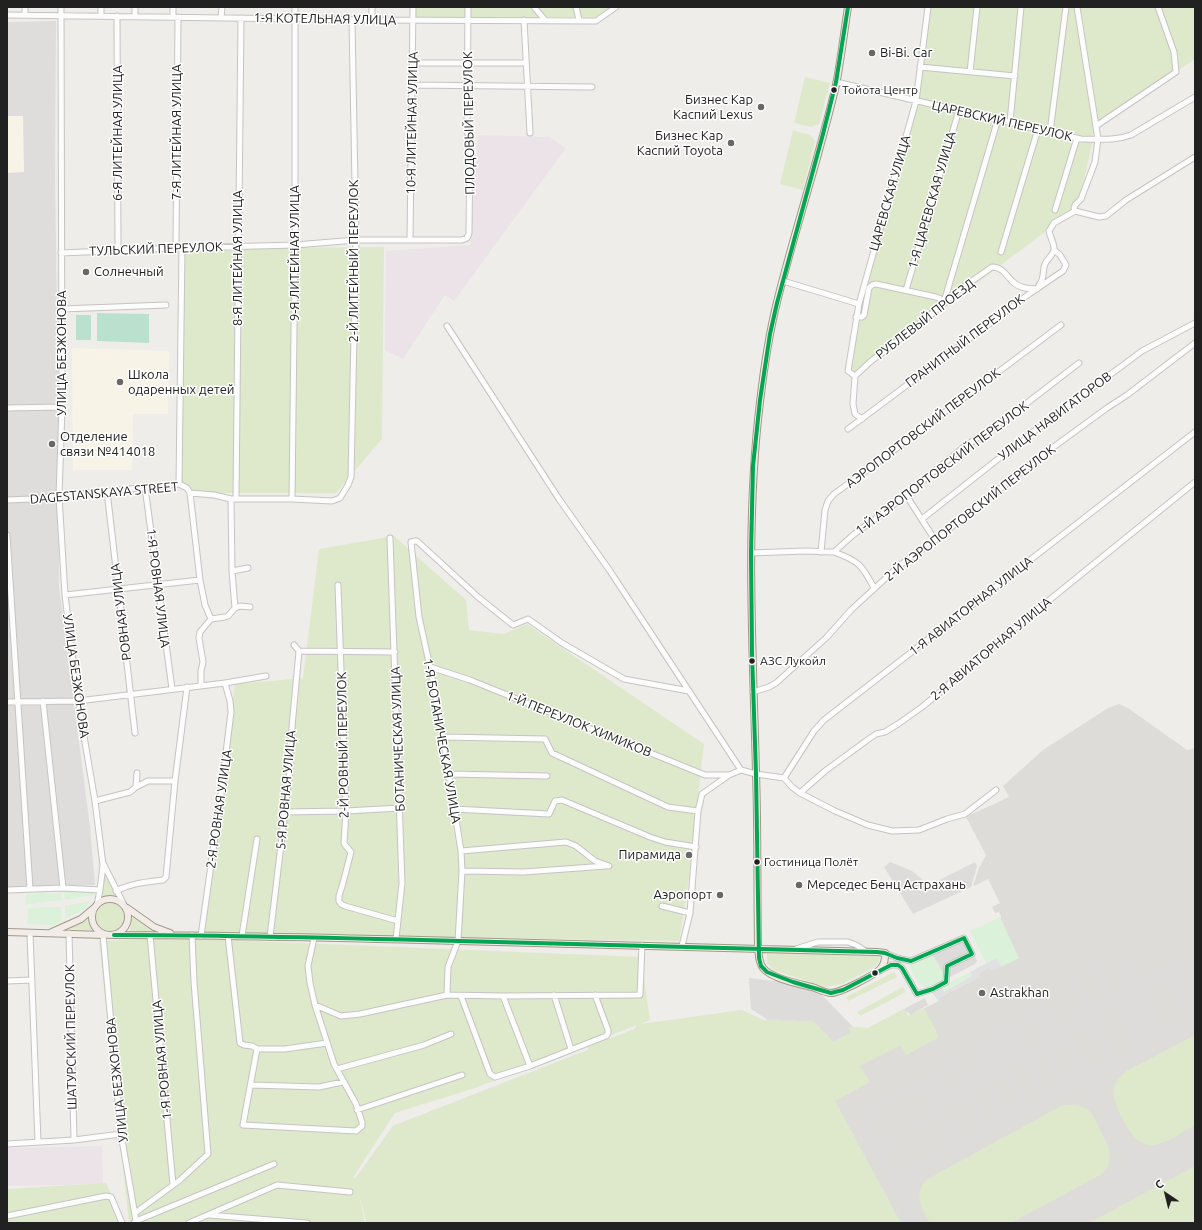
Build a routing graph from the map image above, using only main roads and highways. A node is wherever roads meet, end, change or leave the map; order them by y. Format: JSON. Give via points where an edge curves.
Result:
{"nodes":[{"id":1,"x":848,"y":7,"type":"edge"},
{"id":2,"x":96,"y":906,"type":"junction"},
{"id":3,"x":125,"y":906,"type":"junction"},
{"id":4,"x":7,"y":932,"type":"edge"},
{"id":5,"x":46,"y":933,"type":"junction"},
{"id":6,"x":105,"y":935,"type":"junction"},
{"id":7,"x":114,"y":935,"type":"junction"},
{"id":8,"x":180,"y":935,"type":"junction"},
{"id":9,"x":758,"y":948,"type":"junction"}],
"edges":[{"from":1,"to":9,"type":"main road","via":[[836,82],[824,134],[770,334],[753,466],[751,553]]},
{"from":2,"to":3,"type":"main road","via":[[106,899],[114,899]]},
{"from":2,"to":5,"type":"main road","via":[[77,921]]},
{"from":2,"to":6,"type":"main road","via":[[92,921]]},
{"from":3,"to":7,"type":"main road","via":[[128,913],[126,927]]},
{"from":3,"to":8,"type":"main road","via":[[154,927]]},
{"from":4,"to":5,"type":"main road"},
{"from":5,"to":6,"type":"main road"},
{"from":6,"to":7,"type":"main road"},
{"from":7,"to":8,"type":"main road"},
{"from":8,"to":9,"type":"main road"},
{"from":9,"to":9,"type":"main road","via":[[884,953],[885,958],[883,965],[876,972],[843,990],[831,993],[767,972],[761,966]]}]}
